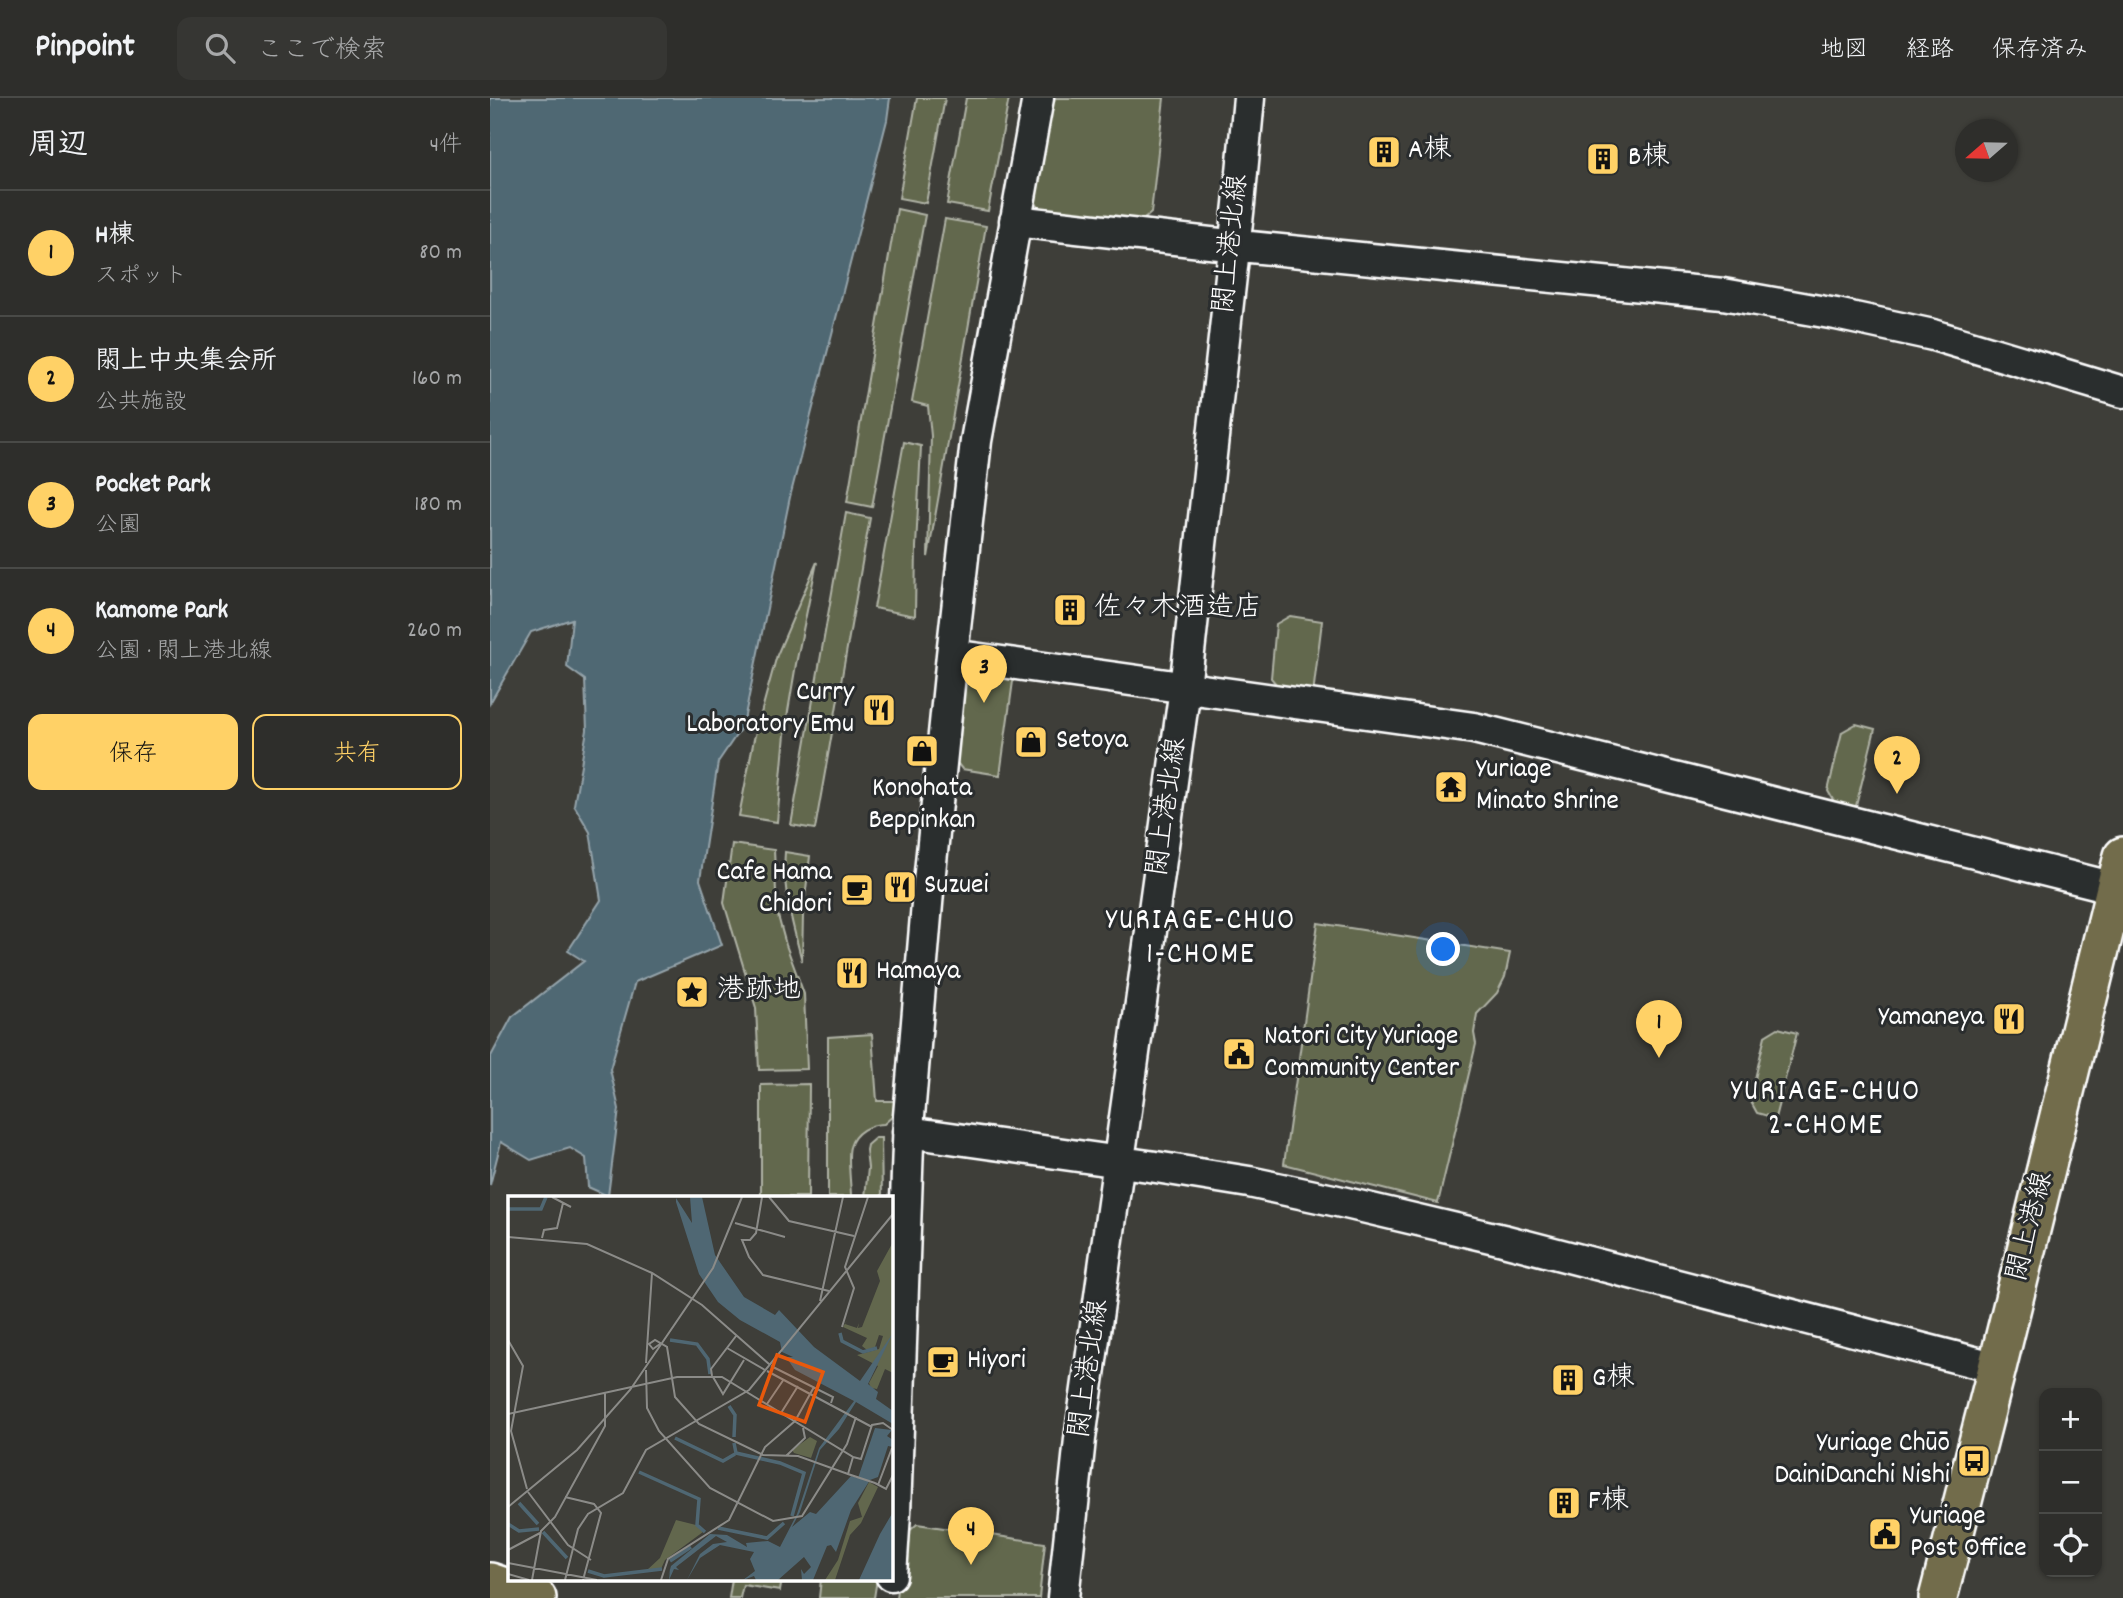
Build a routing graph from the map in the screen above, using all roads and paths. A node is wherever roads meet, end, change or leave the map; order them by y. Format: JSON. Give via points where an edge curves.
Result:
{"nodes":[{"id":1,"x":1038,"y":98,"type":"edge"},
{"id":2,"x":1248,"y":98,"type":"edge"},
{"id":3,"x":1015,"y":220,"type":"junction"},
{"id":4,"x":1234,"y":245,"type":"junction"},
{"id":5,"x":2123,"y":392,"type":"edge"},
{"id":6,"x":952,"y":655,"type":"junction"},
{"id":7,"x":1185,"y":688,"type":"junction"},
{"id":8,"x":2119,"y":872,"type":"edge"},
{"id":9,"x":908,"y":1132,"type":"junction"},
{"id":10,"x":1120,"y":1162,"type":"junction"},
{"id":11,"x":1997,"y":1368,"type":"junction"},
{"id":12,"x":892,"y":1561,"type":"edge"},
{"id":13,"x":890,"y":1580,"type":"edge"},
{"id":14,"x":490,"y":1582,"type":"edge"},
{"id":15,"x":537,"y":1598,"type":"edge"},
{"id":16,"x":887,"y":1598,"type":"edge"},
{"id":17,"x":1063,"y":1598,"type":"edge"},
{"id":18,"x":1938,"y":1598,"type":"edge"}],
"edges":[{"from":1,"to":3,"type":"street"},
{"from":2,"to":4,"type":"street","name":"閖上港北線"},
{"from":3,"to":4,"type":"street"},
{"from":3,"to":6,"type":"street","via":[[975,441]]},
{"from":4,"to":5,"type":"street","via":[[1723,294],[1933,335]]},
{"from":4,"to":7,"type":"street","name":"閖上港北線"},
{"from":6,"to":7,"type":"street"},
{"from":6,"to":9,"type":"street"},
{"from":7,"to":8,"type":"street","via":[[1503,734]]},
{"from":7,"to":10,"type":"street","name":"閖上港北線"},
{"from":8,"to":11,"type":"main road","name":"閖上港線"},
{"from":9,"to":10,"type":"street"},
{"from":9,"to":12,"type":"street"},
{"from":10,"to":11,"type":"street","via":[[1249,1182],[1425,1221]]},
{"from":10,"to":17,"type":"street","name":"閖上港北線","via":[[1080,1439]]},
{"from":11,"to":18,"type":"main road","name":"閖上港線"},
{"from":13,"to":16,"type":"street"},
{"from":14,"to":15,"type":"main road"}]}
